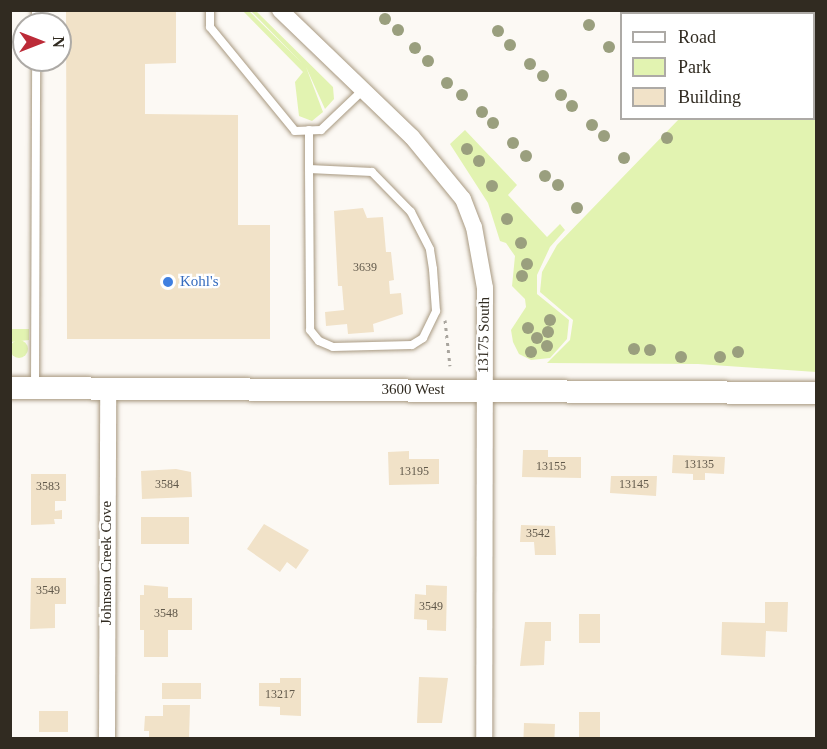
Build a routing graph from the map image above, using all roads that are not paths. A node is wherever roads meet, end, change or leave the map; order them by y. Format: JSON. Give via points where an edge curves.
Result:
{"nodes":[{"id":1,"x":210,"y":10,"type":"edge"},
{"id":2,"x":280,"y":10,"type":"edge"},
{"id":3,"x":36,"y":72,"type":"edge"},
{"id":4,"x":363,"y":90,"type":"junction"},
{"id":5,"x":309,"y":130,"type":"junction"},
{"id":6,"x":309,"y":169,"type":"junction"},
{"id":7,"x":10,"y":388,"type":"edge"},
{"id":8,"x":35,"y":388,"type":"junction"},
{"id":9,"x":108,"y":388,"type":"junction"},
{"id":10,"x":483,"y":391,"type":"junction"},
{"id":11,"x":816,"y":393,"type":"edge"},
{"id":12,"x":106,"y":738,"type":"edge"},
{"id":13,"x":484,"y":738,"type":"edge"}],
"edges":[{"from":1,"to":5,"type":"lane","via":[[210,27],[295,131]]},
{"from":2,"to":4,"type":"street","name":"13175 South"},
{"from":3,"to":8,"type":"lane"},
{"from":4,"to":5,"type":"lane","via":[[321,130]]},
{"from":4,"to":10,"type":"street","name":"13175 South","via":[[412,137],[463,199],[482,260]]},
{"from":5,"to":6,"type":"lane"},
{"from":6,"to":6,"type":"lane","via":[[310,330],[319,341],[333,346],[412,345],[423,338],[436,311],[430,249],[411,212],[372,171]]},
{"from":7,"to":8,"type":"main road","name":"3600 West"},
{"from":8,"to":9,"type":"main road","name":"3600 West"},
{"from":9,"to":10,"type":"main road","name":"3600 West"},
{"from":9,"to":12,"type":"street","name":"Johnson Creek Cove"},
{"from":10,"to":11,"type":"main road","name":"3600 West"},
{"from":10,"to":13,"type":"street","name":"13175 South"}]}
